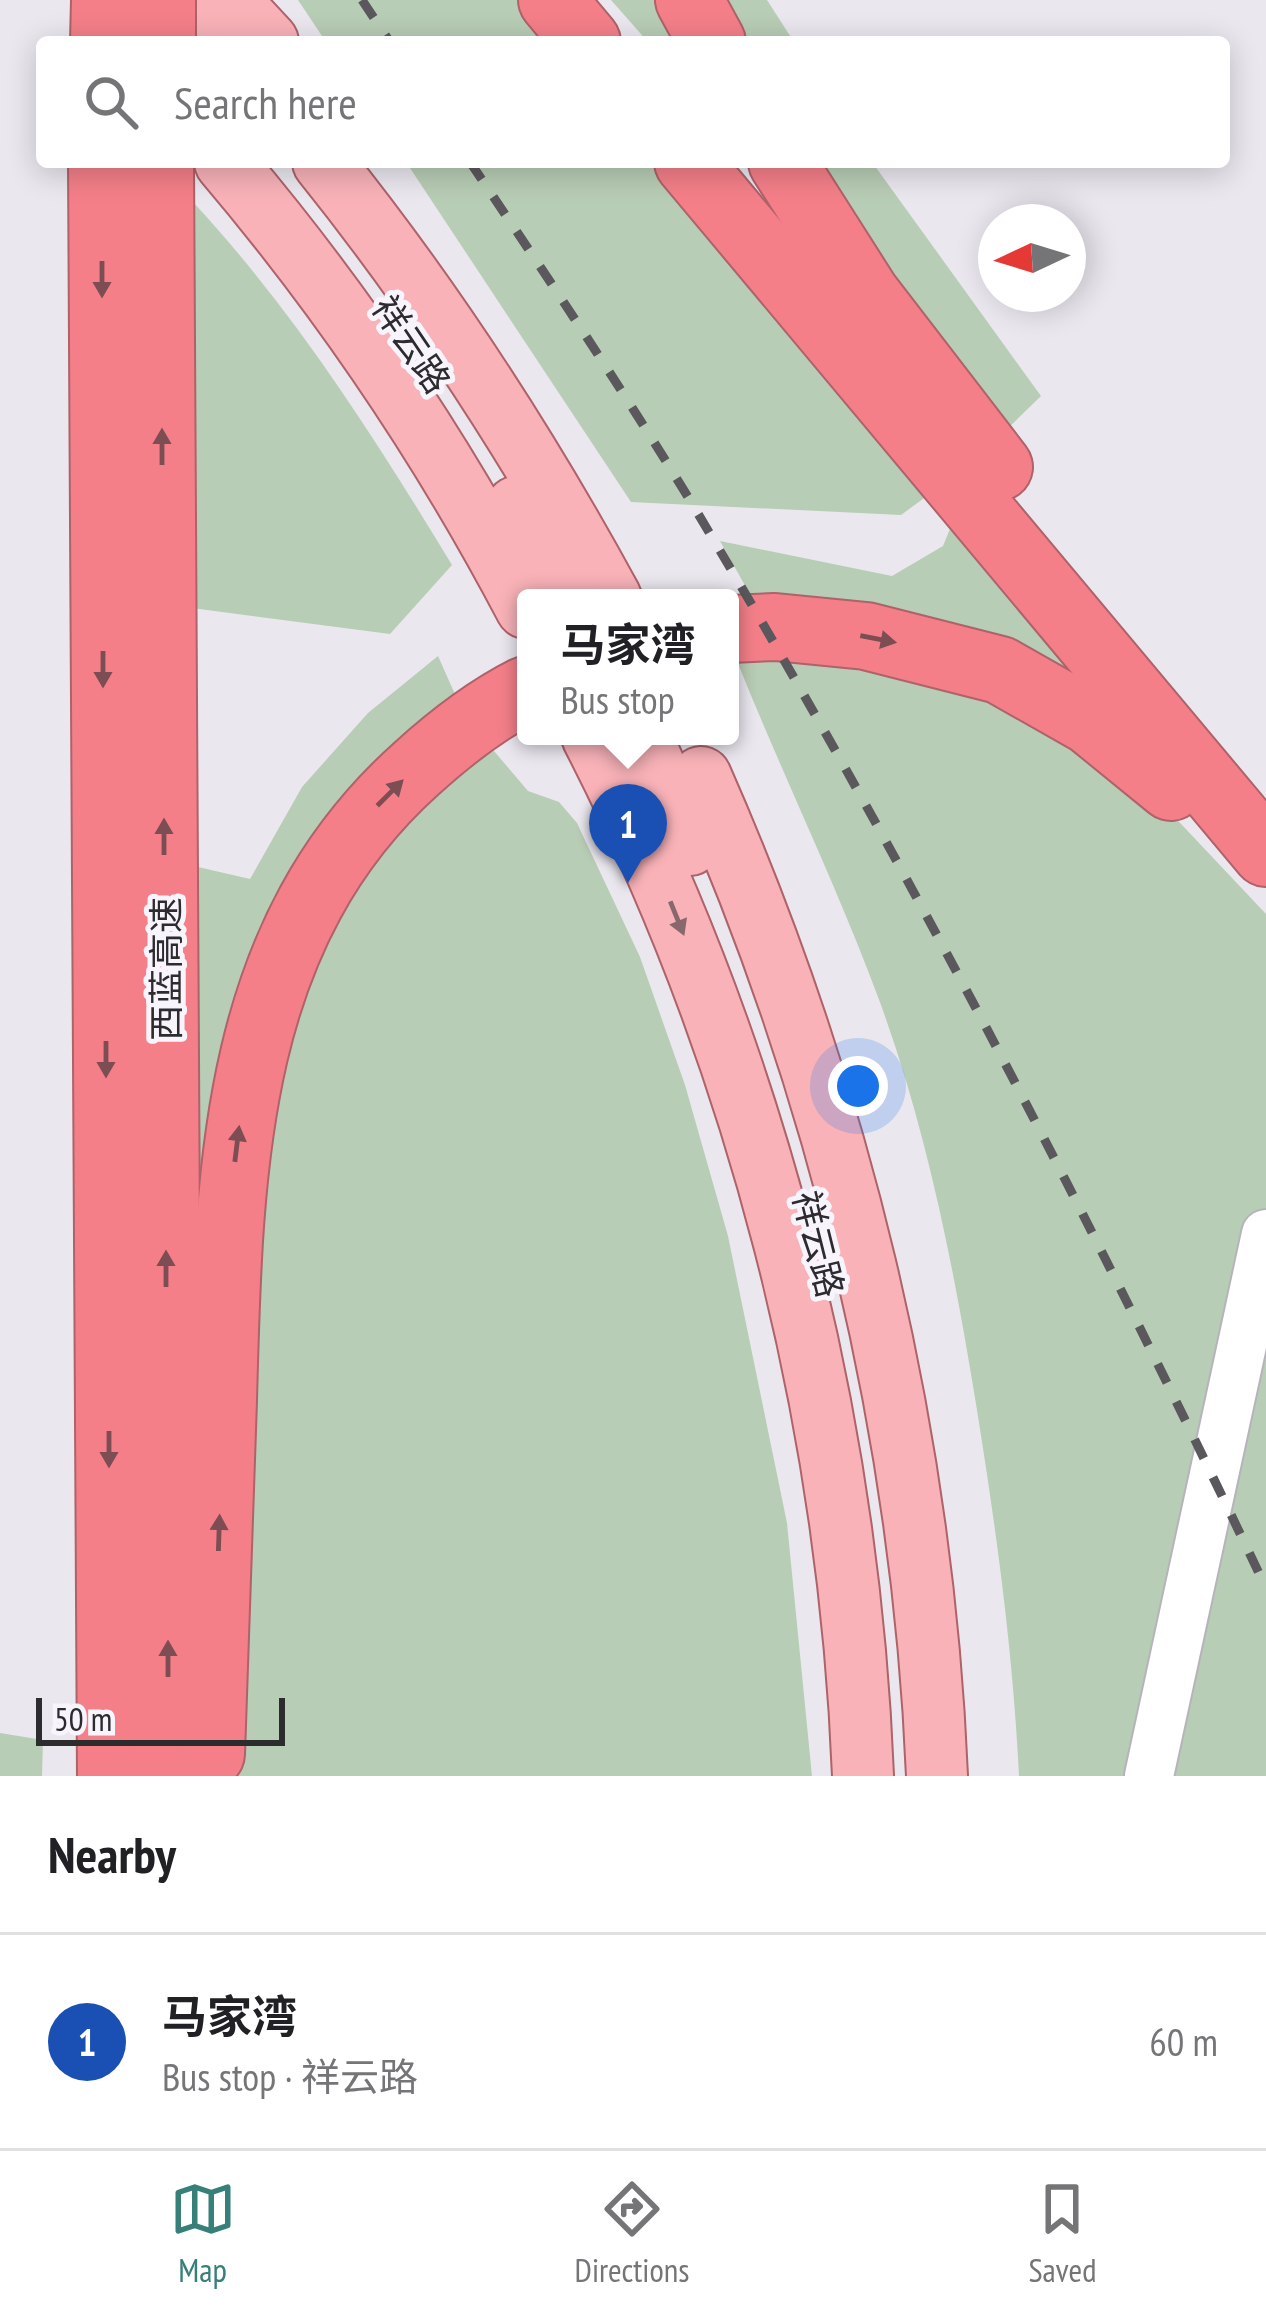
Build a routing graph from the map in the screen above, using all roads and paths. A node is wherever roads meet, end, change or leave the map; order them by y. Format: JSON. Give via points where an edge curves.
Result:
{"nodes":[{"id":1,"x":76,"y":0,"type":"edge"},
{"id":2,"x":104,"y":0,"type":"edge"},
{"id":3,"x":132,"y":0,"type":"edge"},
{"id":4,"x":162,"y":0,"type":"edge"},
{"id":5,"x":176,"y":0,"type":"edge"},
{"id":6,"x":230,"y":0,"type":"edge"},
{"id":7,"x":552,"y":0,"type":"edge"},
{"id":8,"x":594,"y":0,"type":"edge"},
{"id":9,"x":689,"y":0,"type":"edge"},
{"id":10,"x":104,"y":36,"type":"edge"},
{"id":11,"x":110,"y":36,"type":"edge"},
{"id":12,"x":162,"y":36,"type":"edge"},
{"id":13,"x":167,"y":36,"type":"edge"},
{"id":14,"x":210,"y":36,"type":"edge"},
{"id":15,"x":263,"y":36,"type":"edge"},
{"id":16,"x":582,"y":36,"type":"edge"},
{"id":17,"x":624,"y":36,"type":"edge"},
{"id":18,"x":709,"y":36,"type":"edge"},
{"id":19,"x":102,"y":168,"type":"edge"},
{"id":20,"x":160,"y":168,"type":"edge"},
{"id":21,"x":230,"y":168,"type":"edge"},
{"id":22,"x":283,"y":168,"type":"edge"},
{"id":23,"x":328,"y":168,"type":"edge"},
{"id":24,"x":374,"y":168,"type":"edge"},
{"id":25,"x":693,"y":168,"type":"edge"},
{"id":26,"x":734,"y":168,"type":"edge"},
{"id":27,"x":786,"y":168,"type":"edge"},
{"id":28,"x":1040,"y":519,"type":"junction"},
{"id":29,"x":563,"y":589,"type":"edge"},
{"id":30,"x":606,"y":589,"type":"edge"},
{"id":31,"x":647,"y":589,"type":"edge"},
{"id":32,"x":517,"y":591,"type":"edge"},
{"id":33,"x":746,"y":629,"type":"edge"},
{"id":34,"x":500,"y":706,"type":"edge"},
{"id":35,"x":596,"y":745,"type":"edge"},
{"id":36,"x":645,"y":745,"type":"edge"},
{"id":37,"x":685,"y":745,"type":"edge"},
{"id":38,"x":726,"y":745,"type":"edge"},
{"id":39,"x":1266,"y":791,"type":"edge"},
{"id":40,"x":1266,"y":853,"type":"edge"},
{"id":41,"x":1266,"y":884,"type":"edge"},
{"id":42,"x":1266,"y":1234,"type":"edge"},
{"id":43,"x":111,"y":1776,"type":"edge"},
{"id":44,"x":169,"y":1776,"type":"edge"},
{"id":45,"x":210,"y":1776,"type":"edge"},
{"id":46,"x":863,"y":1776,"type":"edge"},
{"id":47,"x":903,"y":1776,"type":"edge"},
{"id":48,"x":937,"y":1776,"type":"edge"},
{"id":49,"x":974,"y":1776,"type":"edge"},
{"id":50,"x":1149,"y":1776,"type":"edge"}],
"edges":[{"from":1,"to":11,"type":"main road"},
{"from":2,"to":10,"type":"highway","bridge":true},
{"from":3,"to":13,"type":"main road"},
{"from":4,"to":12,"type":"highway","bridge":true},
{"from":5,"to":14,"type":"main road"},
{"from":6,"to":15,"type":"main road"},
{"from":7,"to":16,"type":"highway"},
{"from":8,"to":17,"type":"highway"},
{"from":9,"to":18,"type":"highway"},
{"from":19,"to":43,"type":"highway","one_way":true},
{"from":44,"to":20,"type":"highway","name":"西蓝高速","one_way":true},
{"from":21,"to":32,"type":"main road","via":[[399,390]]},
{"from":22,"to":29,"type":"main road","name":"祥云路","via":[[444,390]]},
{"from":23,"to":30,"type":"main road","name":"祥云路","via":[[442,318]]},
{"from":24,"to":31,"type":"main road","via":[[496,339]]},
{"from":25,"to":40,"type":"highway"},
{"from":26,"to":28,"type":"highway"},
{"from":27,"to":28,"type":"highway","via":[[866,294]]},
{"from":28,"to":39,"type":"highway"},
{"from":33,"to":41,"type":"highway","one_way":true,"via":[[894,641],[1000,670],[1120,743]]},
{"from":45,"to":34,"type":"highway","one_way":true,"via":[[230,1229],[257,1037],[286,950],[333,863],[390,793]]},
{"from":35,"to":46,"type":"main road","one_way":true,"via":[[690,951],[767,1180],[839,1519]]},
{"from":36,"to":47,"type":"main road","name":"祥云路","via":[[730,943],[830,1283],[873,1504]]},
{"from":37,"to":48,"type":"main road","name":"祥云路","via":[[778,970],[862,1257],[909,1500]]},
{"from":38,"to":49,"type":"main road","via":[[840,1037],[898,1241],[940,1448]]},
{"from":42,"to":50,"type":"street"}]}
